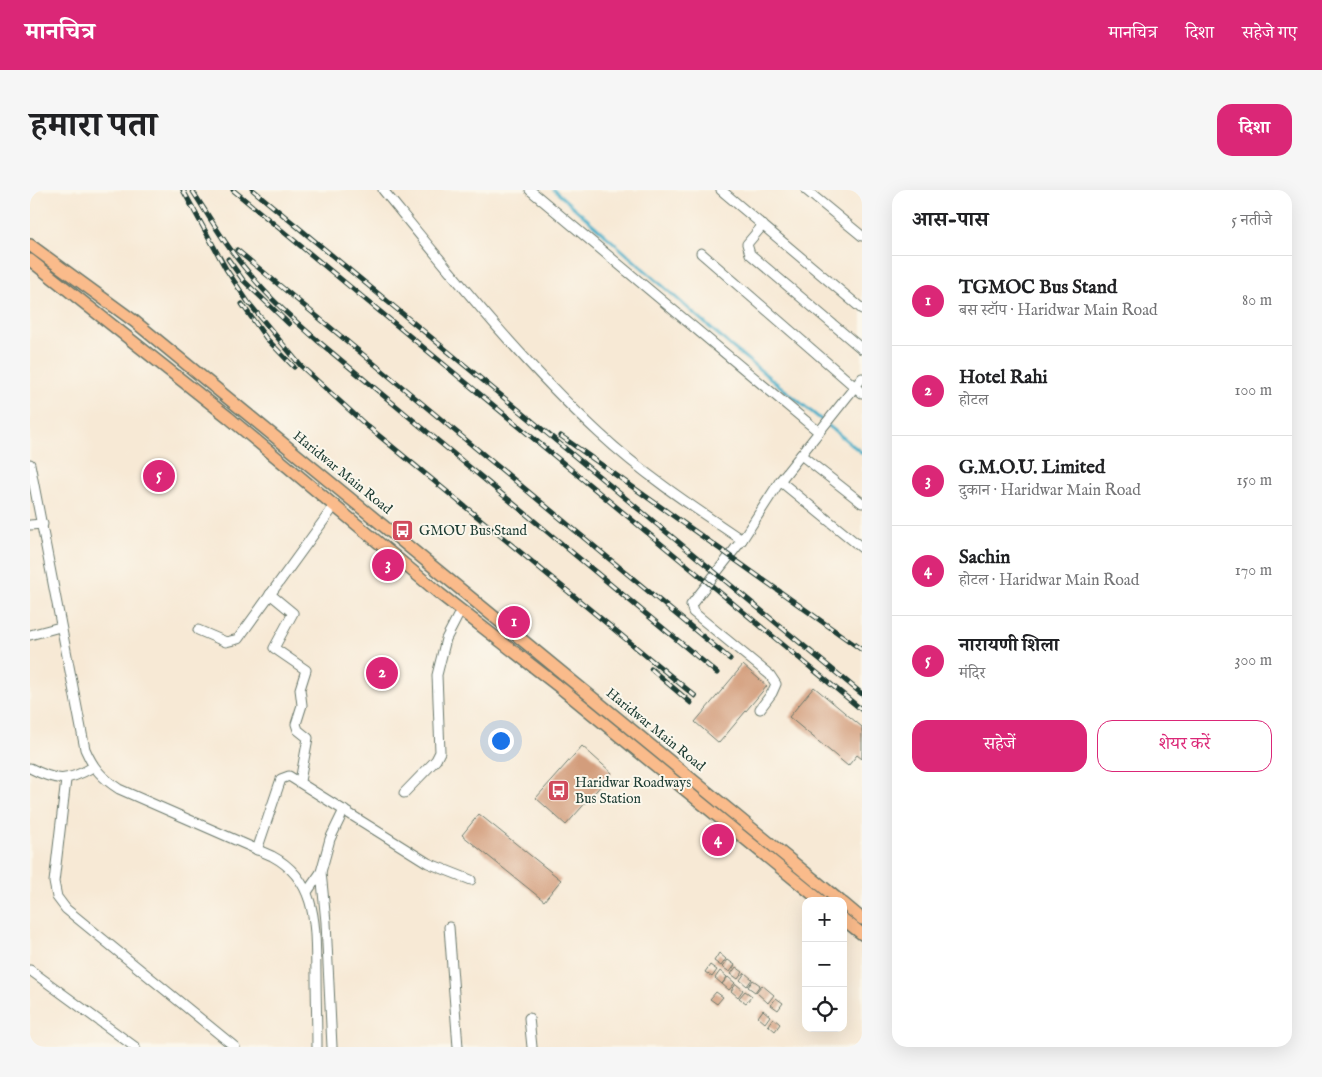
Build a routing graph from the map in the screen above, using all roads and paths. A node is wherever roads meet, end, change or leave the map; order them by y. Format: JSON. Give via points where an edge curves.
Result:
{"nodes":[{"id":1,"x":383,"y":190,"type":"edge"},
{"id":2,"x":530,"y":190,"type":"edge"},
{"id":3,"x":722,"y":190,"type":"edge"},
{"id":4,"x":806,"y":190,"type":"edge"},
{"id":5,"x":763,"y":225,"type":"junction"},
{"id":6,"x":861,"y":235,"type":"edge"},
{"id":7,"x":30,"y":246,"type":"edge"},
{"id":8,"x":701,"y":253,"type":"dead end"},
{"id":9,"x":30,"y":260,"type":"edge"},
{"id":10,"x":862,"y":309,"type":"edge"},
{"id":11,"x":862,"y":349,"type":"edge"},
{"id":12,"x":862,"y":378,"type":"edge"},
{"id":13,"x":858,"y":390,"type":"edge"},
{"id":14,"x":824,"y":426,"type":"junction"},
{"id":15,"x":801,"y":455,"type":"junction"},
{"id":16,"x":308,"y":463,"type":"junction"},
{"id":17,"x":30,"y":466,"type":"edge"},
{"id":18,"x":298,"y":475,"type":"junction"},
{"id":19,"x":780,"y":481,"type":"junction"},
{"id":20,"x":862,"y":503,"type":"edge"},
{"id":21,"x":335,"y":505,"type":"junction"},
{"id":22,"x":43,"y":524,"type":"junction"},
{"id":23,"x":30,"y":525,"type":"edge"},
{"id":24,"x":742,"y":540,"type":"junction"},
{"id":25,"x":862,"y":548,"type":"edge"},
{"id":26,"x":270,"y":594,"type":"junction"},
{"id":27,"x":461,"y":610,"type":"junction"},
{"id":28,"x":60,"y":627,"type":"junction"},
{"id":29,"x":198,"y":630,"type":"dead end"},
{"id":30,"x":30,"y":635,"type":"edge"},
{"id":31,"x":760,"y":709,"type":"dead end"},
{"id":32,"x":664,"y":755,"type":"junction"},
{"id":33,"x":656,"y":765,"type":"junction"},
{"id":34,"x":93,"y":767,"type":"junction"},
{"id":35,"x":30,"y":768,"type":"edge"},
{"id":36,"x":66,"y":780,"type":"junction"},
{"id":37,"x":300,"y":781,"type":"junction"},
{"id":38,"x":404,"y":793,"type":"dead end"},
{"id":39,"x":344,"y":810,"type":"junction"},
{"id":40,"x":257,"y":850,"type":"junction"},
{"id":41,"x":321,"y":872,"type":"junction"},
{"id":42,"x":471,"y":880,"type":"dead end"},
{"id":43,"x":307,"y":892,"type":"junction"},
{"id":44,"x":817,"y":897,"type":"edge"},
{"id":45,"x":835,"y":897,"type":"edge"},
{"id":46,"x":847,"y":906,"type":"edge"},
{"id":47,"x":862,"y":919,"type":"edge"},
{"id":48,"x":847,"y":921,"type":"edge"},
{"id":49,"x":449,"y":927,"type":"dead end"},
{"id":50,"x":862,"y":934,"type":"edge"},
{"id":51,"x":30,"y":970,"type":"edge"},
{"id":52,"x":529,"y":1018,"type":"dead end"},
{"id":53,"x":135,"y":1047,"type":"edge"},
{"id":54,"x":235,"y":1047,"type":"edge"},
{"id":55,"x":316,"y":1047,"type":"edge"},
{"id":56,"x":332,"y":1047,"type":"edge"},
{"id":57,"x":458,"y":1047,"type":"edge"},
{"id":58,"x":532,"y":1047,"type":"edge"}],
"edges":[{"from":1,"to":24,"type":"street","via":[[498,327],[574,409],[664,486]]},
{"from":2,"to":14,"type":"street"},
{"from":3,"to":5,"type":"street"},
{"from":4,"to":6,"type":"street"},
{"from":5,"to":10,"type":"street"},
{"from":5,"to":11,"type":"street","via":[[747,244],[750,254]]},
{"from":7,"to":16,"type":"main road","name":"Haridwar Main Road","via":[[134,321]]},
{"from":8,"to":13,"type":"street"},
{"from":9,"to":18,"type":"main road","name":"Haridwar Main Road"},
{"from":12,"to":13,"type":"street"},
{"from":13,"to":14,"type":"street"},
{"from":14,"to":15,"type":"street"},
{"from":15,"to":19,"type":"street"},
{"from":15,"to":20,"type":"street"},
{"from":16,"to":18,"type":"main road"},
{"from":16,"to":32,"type":"main road","name":"Haridwar Main Road"},
{"from":17,"to":22,"type":"street"},
{"from":18,"to":21,"type":"main road","name":"Haridwar Main Road"},
{"from":19,"to":24,"type":"street"},
{"from":19,"to":25,"type":"street"},
{"from":21,"to":26,"type":"street"},
{"from":21,"to":27,"type":"main road","name":"Haridwar Main Road"},
{"from":22,"to":23,"type":"street"},
{"from":22,"to":28,"type":"street"},
{"from":24,"to":31,"type":"street","via":[[691,605],[693,612],[770,675],[776,684]]},
{"from":26,"to":29,"type":"street","via":[[238,640],[226,642]]},
{"from":26,"to":37,"type":"street","via":[[292,614],[274,648],[306,670],[296,724],[308,738]]},
{"from":27,"to":33,"type":"main road","name":"Haridwar Main Road"},
{"from":27,"to":38,"type":"street","via":[[446,640],[437,675],[440,752]]},
{"from":28,"to":30,"type":"street"},
{"from":28,"to":34,"type":"street","via":[[85,749]]},
{"from":32,"to":33,"type":"main road"},
{"from":32,"to":45,"type":"main road","name":"Haridwar Main Road"},
{"from":33,"to":44,"type":"main road","name":"Haridwar Main Road"},
{"from":34,"to":36,"type":"street"},
{"from":34,"to":40,"type":"street","via":[[103,779],[120,789]]},
{"from":35,"to":36,"type":"street","via":[[49,778]]},
{"from":36,"to":54,"type":"street","via":[[54,882],[57,897],[66,909]]},
{"from":37,"to":39,"type":"street"},
{"from":37,"to":40,"type":"street","via":[[289,776],[281,779]]},
{"from":39,"to":41,"type":"street","via":[[330,839]]},
{"from":39,"to":42,"type":"street","via":[[428,863]]},
{"from":40,"to":43,"type":"street","via":[[286,864]]},
{"from":41,"to":43,"type":"street"},
{"from":41,"to":56,"type":"street"},
{"from":43,"to":55,"type":"street","via":[[315,927]]},
{"from":46,"to":47,"type":"main road"},
{"from":48,"to":50,"type":"main road"},
{"from":49,"to":57,"type":"street"},
{"from":51,"to":53,"type":"street"},
{"from":52,"to":58,"type":"street"}]}
